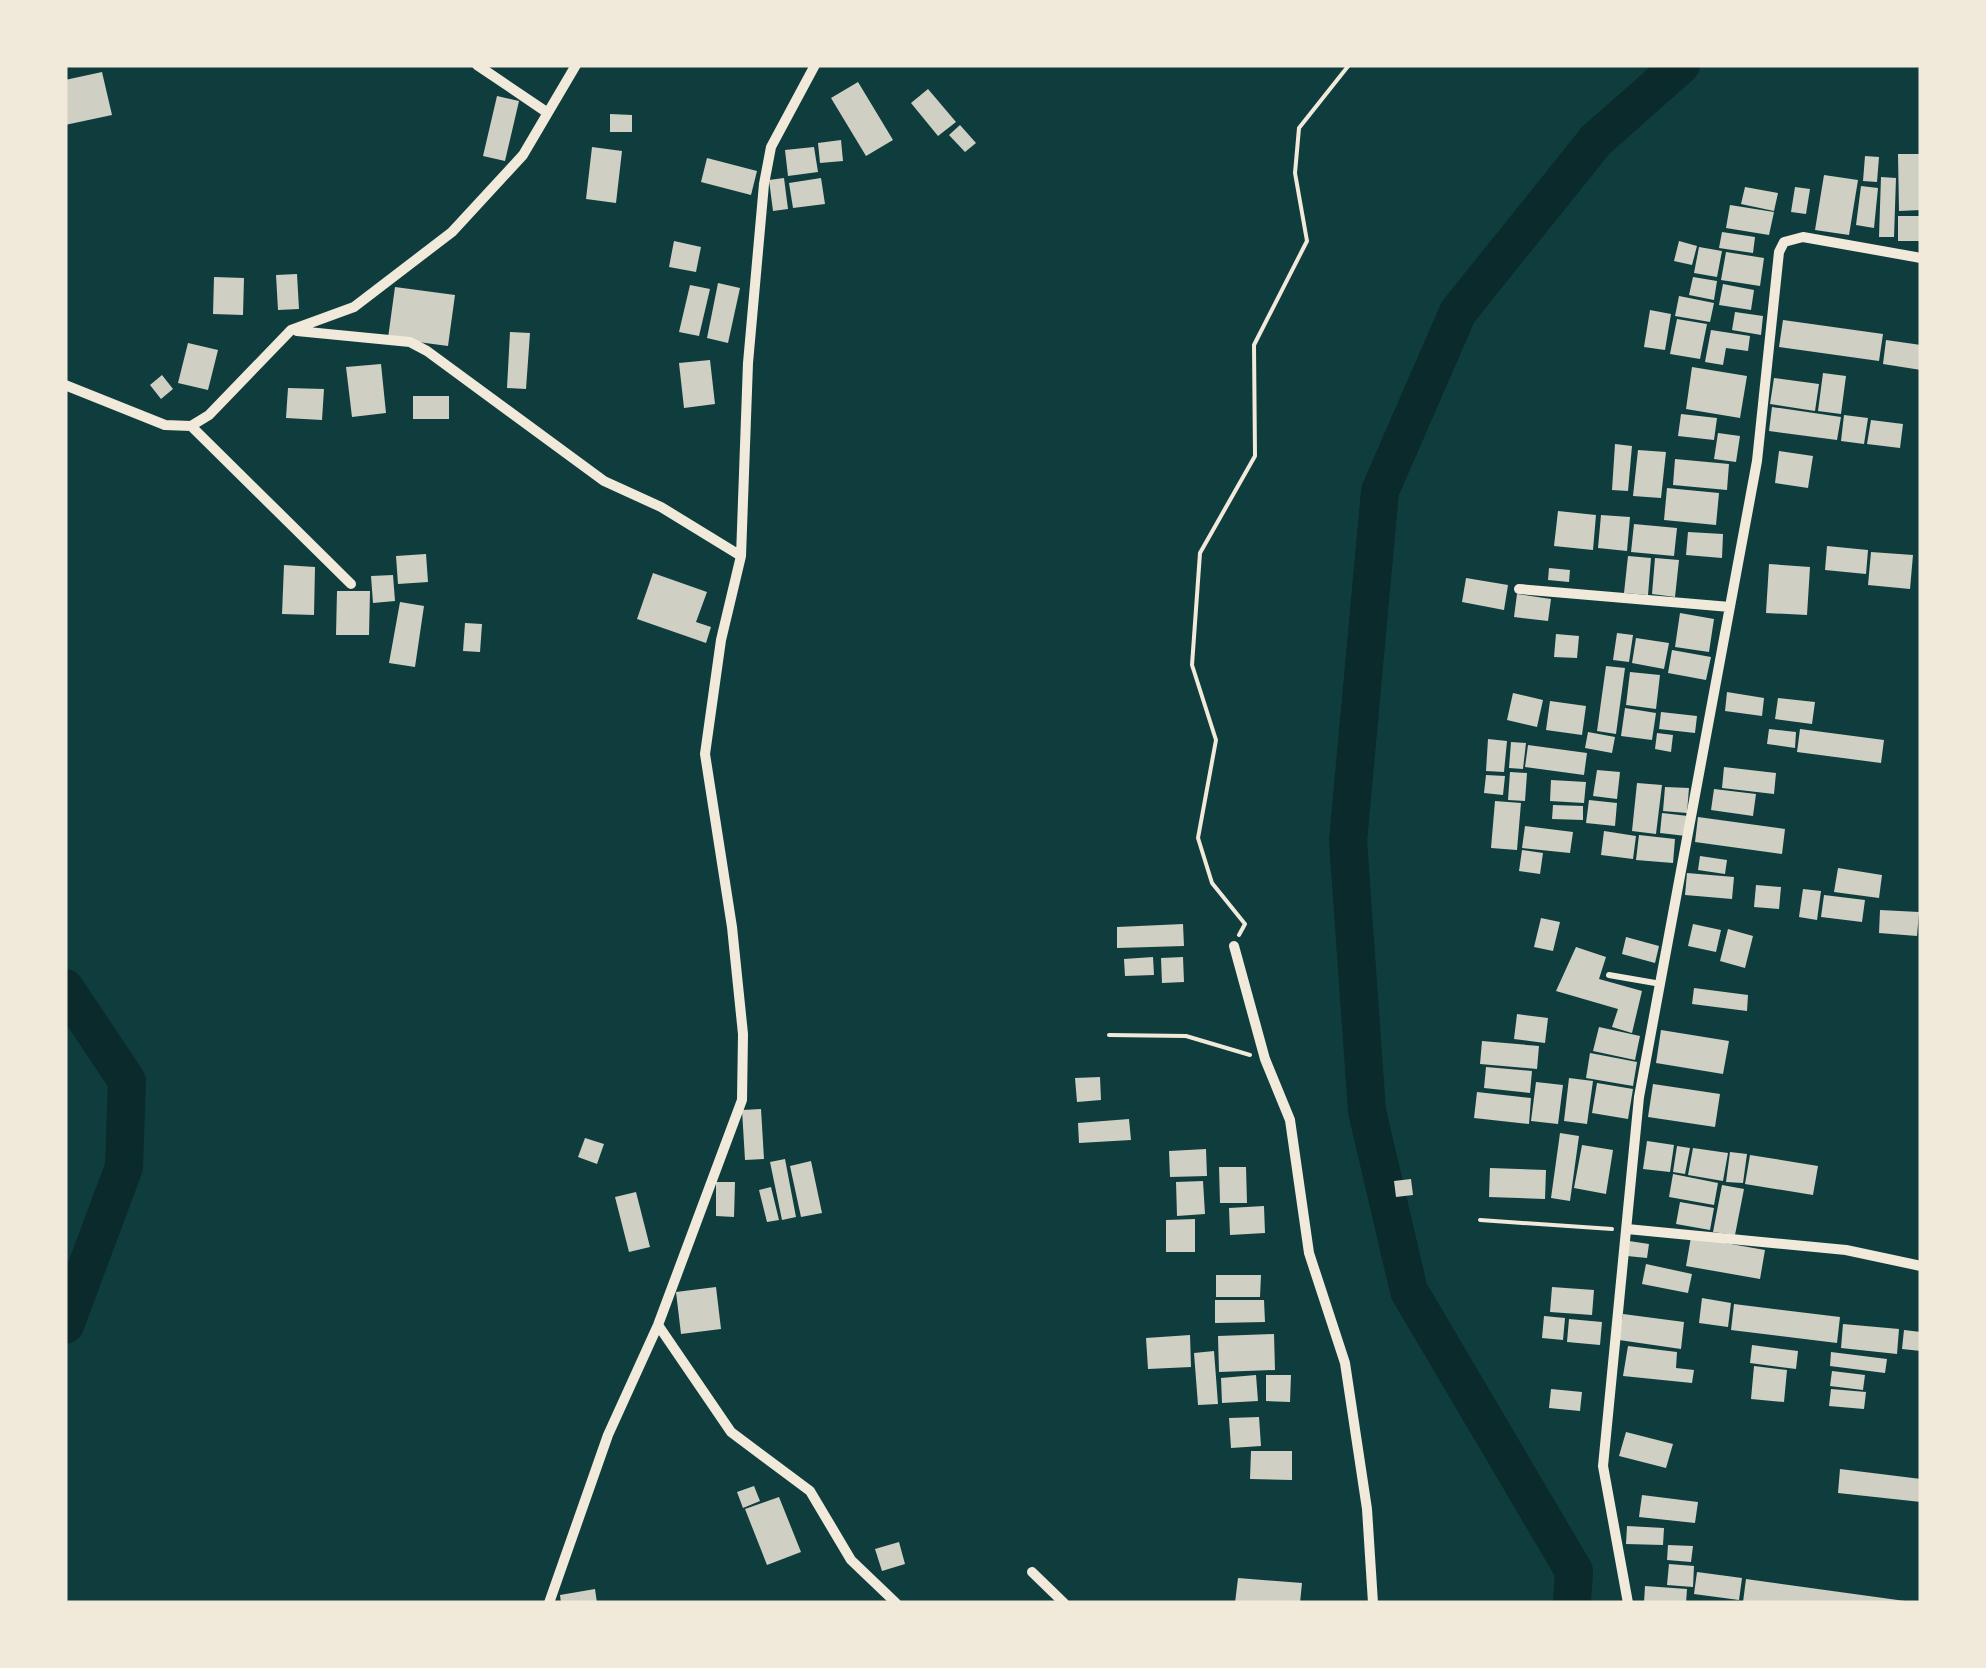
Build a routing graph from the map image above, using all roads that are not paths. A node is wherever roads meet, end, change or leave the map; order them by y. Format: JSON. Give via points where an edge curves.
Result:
{"nodes":[{"id":1,"x":477,"y":65,"type":"edge"},
{"id":2,"x":576,"y":65,"type":"edge"},
{"id":3,"x":815,"y":65,"type":"edge"},
{"id":4,"x":545,"y":111,"type":"junction"},
{"id":5,"x":1921,"y":258,"type":"edge"},
{"id":6,"x":291,"y":330,"type":"junction"},
{"id":7,"x":65,"y":384,"type":"edge"},
{"id":8,"x":192,"y":426,"type":"junction"},
{"id":9,"x":741,"y":556,"type":"junction"},
{"id":10,"x":351,"y":584,"type":"dead end"},
{"id":11,"x":1520,"y":589,"type":"dead end"},
{"id":12,"x":1730,"y":607,"type":"junction"},
{"id":13,"x":1234,"y":946,"type":"road end"},
{"id":14,"x":1608,"y":975,"type":"dead end"},
{"id":15,"x":1662,"y":984,"type":"junction"},
{"id":16,"x":1627,"y":1230,"type":"junction"},
{"id":17,"x":1921,"y":1266,"type":"edge"},
{"id":18,"x":658,"y":1325,"type":"junction"},
{"id":19,"x":1032,"y":1572,"type":"dead end"},
{"id":20,"x":549,"y":1603,"type":"edge"},
{"id":21,"x":896,"y":1603,"type":"edge"},
{"id":22,"x":1064,"y":1603,"type":"edge"},
{"id":23,"x":1374,"y":1603,"type":"edge"},
{"id":24,"x":1628,"y":1603,"type":"edge"}],
"edges":[{"from":1,"to":4,"type":"street"},
{"from":2,"to":4,"type":"street"},
{"from":3,"to":9,"type":"street","via":[[771,147],[764,184]]},
{"from":4,"to":6,"type":"street","via":[[523,155],[452,232],[354,306]]},
{"from":5,"to":12,"type":"street","via":[[1803,237],[1784,242],[1757,461]]},
{"from":6,"to":8,"type":"street"},
{"from":6,"to":9,"type":"street","via":[[410,342],[604,481]]},
{"from":7,"to":8,"type":"street","via":[[164,425]]},
{"from":8,"to":10,"type":"street"},
{"from":9,"to":18,"type":"street","via":[[705,754],[732,927],[742,1100]]},
{"from":11,"to":12,"type":"street"},
{"from":12,"to":15,"type":"street"},
{"from":13,"to":23,"type":"street","via":[[1264,1059],[1290,1120],[1309,1253],[1345,1363]]},
{"from":14,"to":15,"type":"lane"},
{"from":15,"to":16,"type":"street","via":[[1639,1097]]},
{"from":16,"to":17,"type":"street","via":[[1846,1250]]},
{"from":16,"to":24,"type":"street","via":[[1603,1466]]},
{"from":18,"to":20,"type":"street","via":[[608,1435]]},
{"from":18,"to":21,"type":"street","via":[[731,1432],[810,1491],[851,1560]]},
{"from":19,"to":22,"type":"street"}]}
